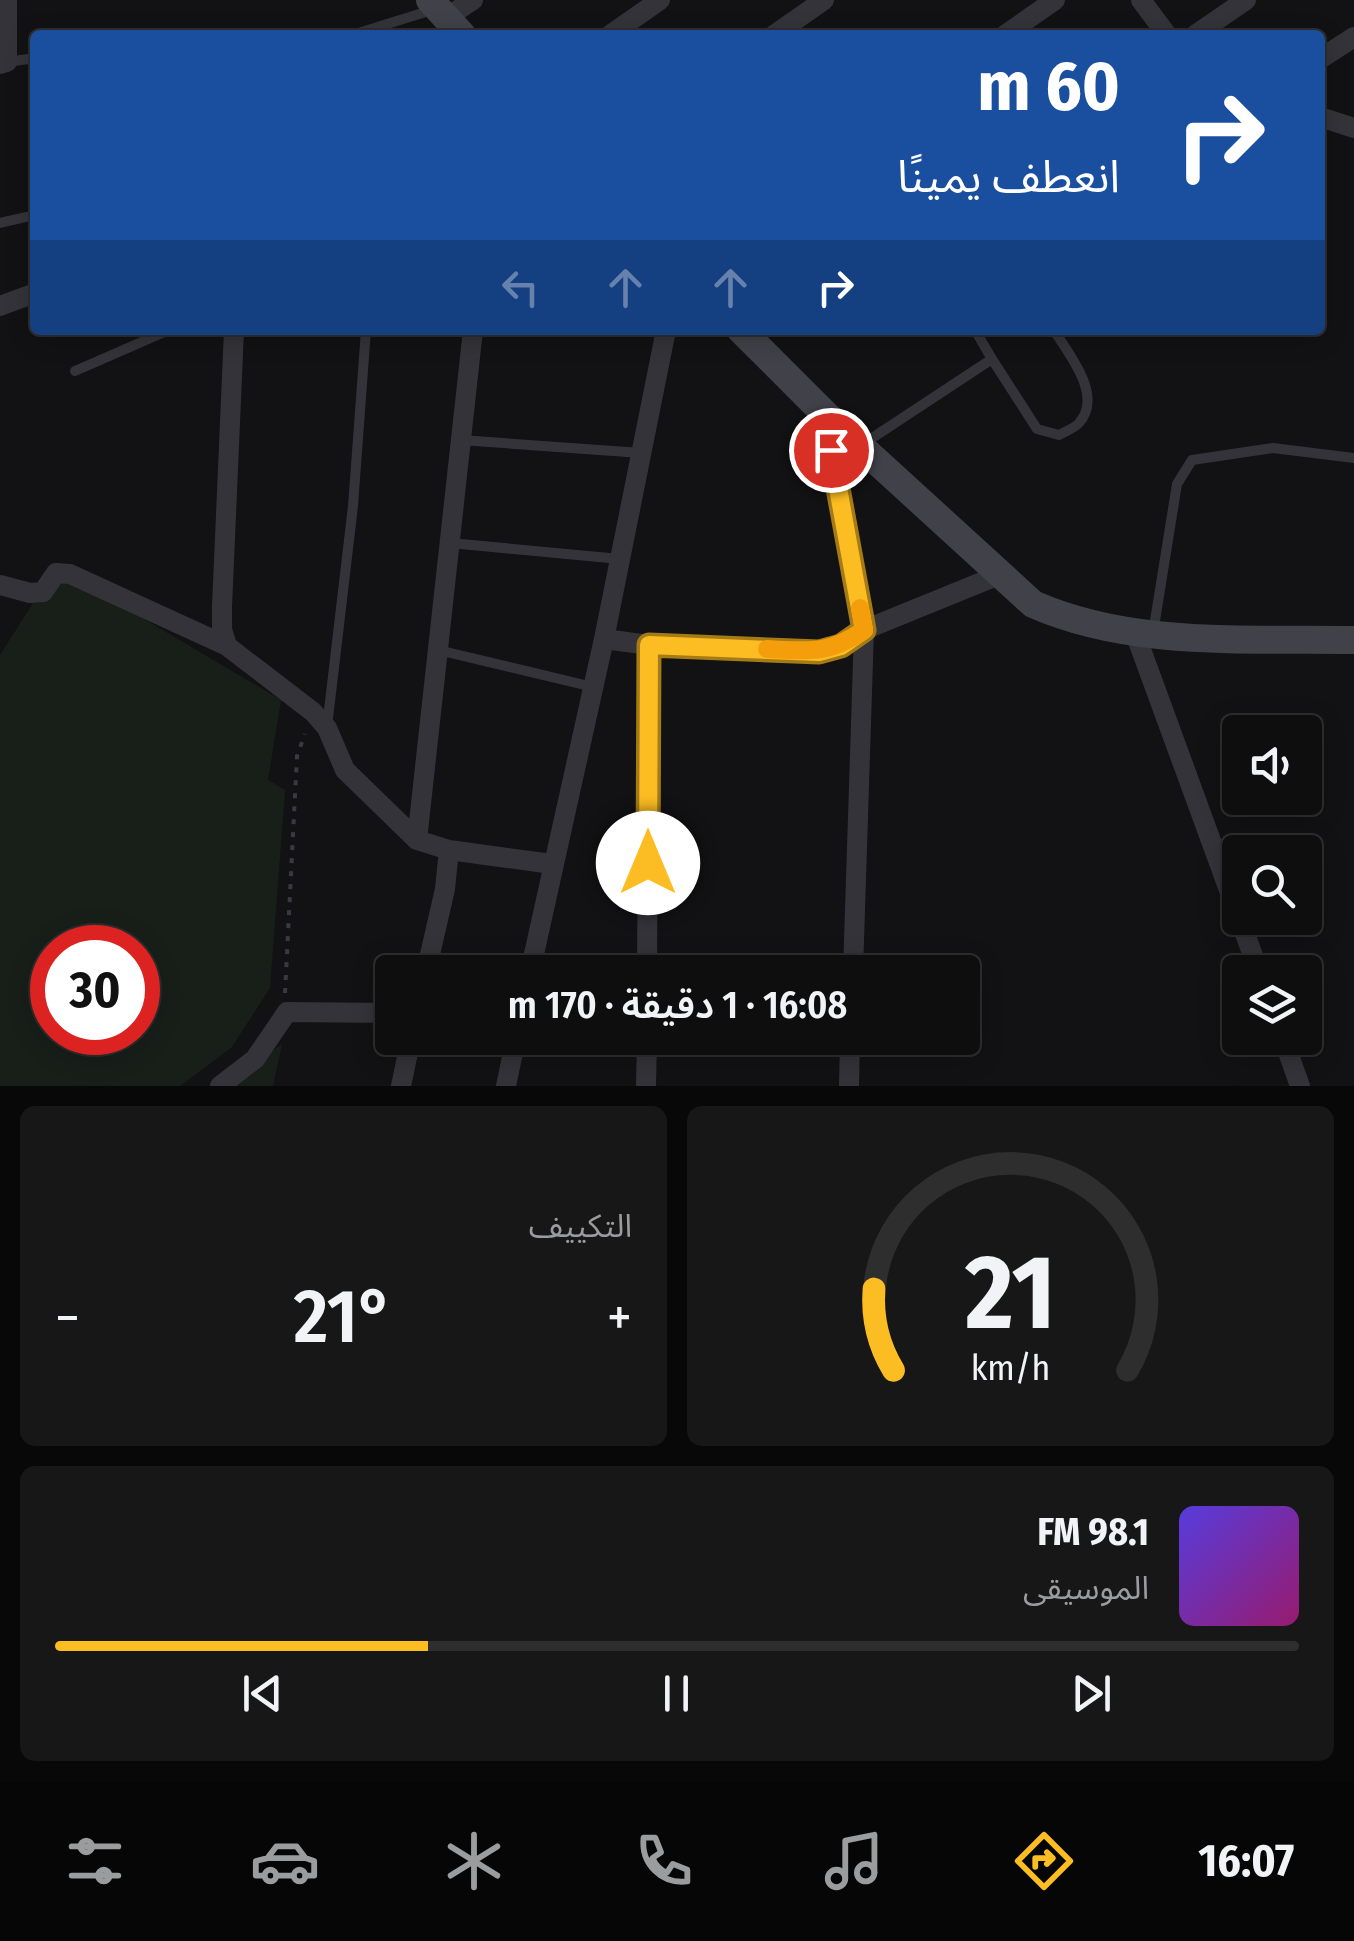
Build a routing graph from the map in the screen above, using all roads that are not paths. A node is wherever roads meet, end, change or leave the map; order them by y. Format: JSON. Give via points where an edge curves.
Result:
{"nodes":[{"id":1,"x":7,"y":0,"type":"edge"},
{"id":2,"x":473,"y":0,"type":"edge"},
{"id":3,"x":660,"y":0,"type":"edge"},
{"id":4,"x":824,"y":0,"type":"edge"},
{"id":5,"x":1055,"y":0,"type":"edge"},
{"id":6,"x":1140,"y":0,"type":"edge"},
{"id":7,"x":1246,"y":0,"type":"edge"},
{"id":8,"x":444,"y":15,"type":"edge"},
{"id":9,"x":375,"y":30,"type":"edge"},
{"id":10,"x":617,"y":30,"type":"edge"},
{"id":11,"x":781,"y":30,"type":"edge"},
{"id":12,"x":1012,"y":30,"type":"edge"},
{"id":13,"x":1163,"y":30,"type":"edge"},
{"id":14,"x":1202,"y":30,"type":"edge"},
{"id":15,"x":1354,"y":37,"type":"edge"},
{"id":16,"x":1325,"y":56,"type":"edge"},
{"id":17,"x":30,"y":59,"type":"edge"},
{"id":18,"x":4,"y":63,"type":"edge"},
{"id":19,"x":1325,"y":119,"type":"edge"},
{"id":20,"x":1354,"y":128,"type":"edge"},
{"id":21,"x":30,"y":216,"type":"edge"},
{"id":22,"x":0,"y":223,"type":"edge"},
{"id":23,"x":30,"y":294,"type":"edge"},
{"id":24,"x":0,"y":306,"type":"edge"},
{"id":25,"x":158,"y":335,"type":"edge"},
{"id":26,"x":234,"y":335,"type":"edge"},
{"id":27,"x":366,"y":335,"type":"edge"},
{"id":28,"x":472,"y":335,"type":"edge"},
{"id":29,"x":665,"y":335,"type":"edge"},
{"id":30,"x":752,"y":335,"type":"edge"},
{"id":31,"x":978,"y":335,"type":"edge"},
{"id":32,"x":1057,"y":335,"type":"edge"},
{"id":33,"x":992,"y":359,"type":"junction"},
{"id":34,"x":76,"y":371,"type":"dead end"},
{"id":35,"x":824,"y":414,"type":"junction"},
{"id":36,"x":461,"y":440,"type":"junction"},
{"id":37,"x":860,"y":446,"type":"junction"},
{"id":38,"x":642,"y":453,"type":"junction"},
{"id":39,"x":1354,"y":458,"type":"edge"},
{"id":40,"x":450,"y":543,"type":"junction"},
{"id":41,"x":620,"y":559,"type":"junction"},
{"id":42,"x":999,"y":575,"type":"junction"},
{"id":43,"x":0,"y":584,"type":"edge"},
{"id":44,"x":864,"y":630,"type":"junction"},
{"id":45,"x":1144,"y":633,"type":"junction"},
{"id":46,"x":604,"y":640,"type":"junction"},
{"id":47,"x":1354,"y":640,"type":"edge"},
{"id":48,"x":649,"y":645,"type":"junction"},
{"id":49,"x":227,"y":646,"type":"junction"},
{"id":50,"x":438,"y":650,"type":"junction"},
{"id":51,"x":594,"y":687,"type":"junction"},
{"id":52,"x":320,"y":720,"type":"junction"},
{"id":53,"x":418,"y":840,"type":"junction"},
{"id":54,"x":448,"y":850,"type":"junction"},
{"id":55,"x":552,"y":864,"type":"junction"},
{"id":56,"x":430,"y":955,"type":"edge"},
{"id":57,"x":533,"y":955,"type":"edge"},
{"id":58,"x":647,"y":955,"type":"edge"},
{"id":59,"x":853,"y":955,"type":"edge"},
{"id":60,"x":1254,"y":955,"type":"edge"},
{"id":61,"x":375,"y":1014,"type":"edge"},
{"id":62,"x":408,"y":1055,"type":"edge"},
{"id":63,"x":512,"y":1055,"type":"edge"},
{"id":64,"x":646,"y":1055,"type":"edge"},
{"id":65,"x":850,"y":1055,"type":"edge"},
{"id":66,"x":1289,"y":1055,"type":"edge"},
{"id":67,"x":220,"y":1086,"type":"edge"},
{"id":68,"x":400,"y":1086,"type":"edge"},
{"id":69,"x":506,"y":1086,"type":"edge"},
{"id":70,"x":646,"y":1086,"type":"edge"},
{"id":71,"x":849,"y":1086,"type":"edge"},
{"id":72,"x":1300,"y":1086,"type":"edge"}],
"edges":[{"from":1,"to":18,"type":"street"},
{"from":2,"to":8,"type":"street"},
{"from":3,"to":10,"type":"street"},
{"from":4,"to":11,"type":"street"},
{"from":5,"to":12,"type":"street"},
{"from":6,"to":13,"type":"street"},
{"from":7,"to":14,"type":"street"},
{"from":8,"to":9,"type":"lane"},
{"from":15,"to":16,"type":"street"},
{"from":17,"to":18,"type":"lane"},
{"from":19,"to":20,"type":"street"},
{"from":21,"to":22,"type":"lane"},
{"from":23,"to":24,"type":"street"},
{"from":25,"to":34,"type":"lane"},
{"from":26,"to":49,"type":"street","via":[[222,607]]},
{"from":27,"to":52,"type":"lane","via":[[353,506]]},
{"from":28,"to":36,"type":"street"},
{"from":29,"to":38,"type":"street"},
{"from":30,"to":35,"type":"street"},
{"from":31,"to":33,"type":"lane"},
{"from":32,"to":33,"type":"lane","via":[[1088,403],[1079,424],[1058,435],[1037,428]]},
{"from":33,"to":37,"type":"lane"},
{"from":35,"to":37,"type":"street"},
{"from":35,"to":44,"type":"street"},
{"from":36,"to":38,"type":"lane"},
{"from":36,"to":40,"type":"street"},
{"from":37,"to":42,"type":"street"},
{"from":38,"to":41,"type":"street"},
{"from":39,"to":45,"type":"lane","via":[[1273,448],[1192,460],[1177,484]]},
{"from":40,"to":41,"type":"lane"},
{"from":40,"to":50,"type":"street"},
{"from":41,"to":46,"type":"street"},
{"from":42,"to":44,"type":"street"},
{"from":42,"to":45,"type":"street","via":[[1034,604],[1066,618]]},
{"from":43,"to":49,"type":"street","via":[[43,592],[56,574],[70,574]]},
{"from":44,"to":48,"type":"street","via":[[819,652]]},
{"from":44,"to":59,"type":"street"},
{"from":45,"to":47,"type":"street"},
{"from":45,"to":60,"type":"street"},
{"from":46,"to":48,"type":"street"},
{"from":46,"to":51,"type":"street"},
{"from":48,"to":58,"type":"street"},
{"from":49,"to":52,"type":"street"},
{"from":50,"to":51,"type":"lane"},
{"from":50,"to":53,"type":"street"},
{"from":51,"to":55,"type":"street"},
{"from":52,"to":53,"type":"street","via":[[345,770]]},
{"from":53,"to":54,"type":"street"},
{"from":54,"to":55,"type":"street"},
{"from":54,"to":56,"type":"street"},
{"from":55,"to":57,"type":"street"},
{"from":61,"to":67,"type":"street","via":[[286,1012],[255,1059]]},
{"from":62,"to":68,"type":"street"},
{"from":63,"to":69,"type":"street"},
{"from":64,"to":70,"type":"street"},
{"from":65,"to":71,"type":"street"},
{"from":66,"to":72,"type":"street"}]}
